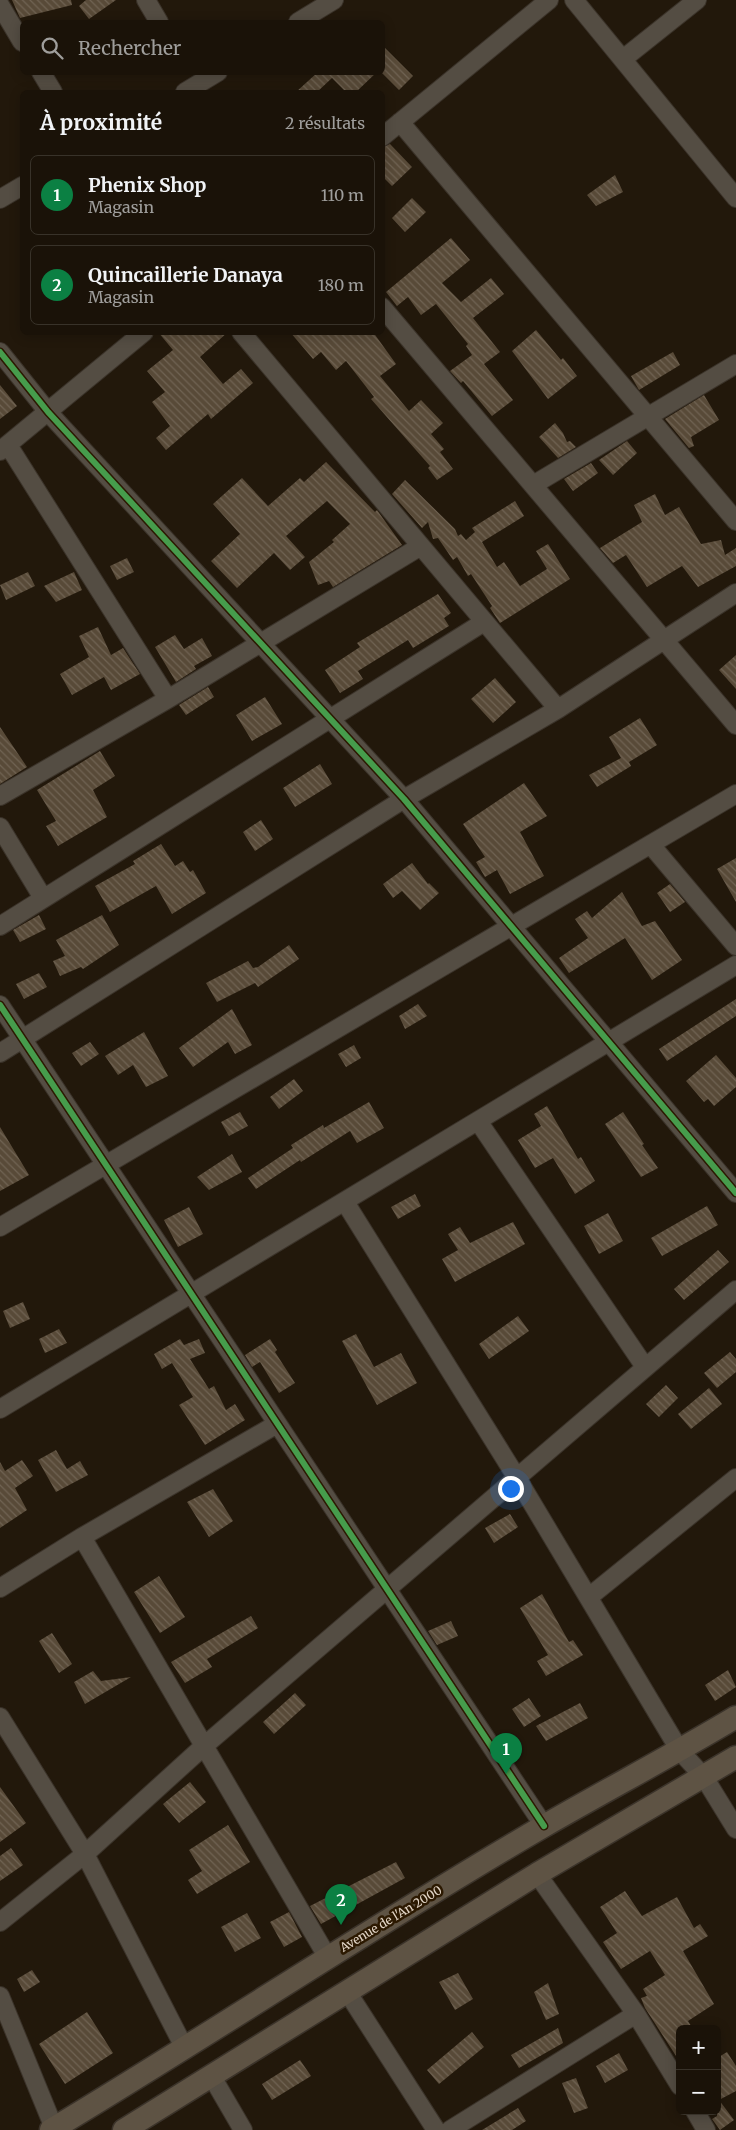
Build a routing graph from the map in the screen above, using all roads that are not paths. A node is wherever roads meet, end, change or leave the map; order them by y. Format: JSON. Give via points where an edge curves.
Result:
{"nodes":[{"id":1,"x":146,"y":0,"type":"edge"},
{"id":2,"x":334,"y":0,"type":"edge"},
{"id":3,"x":549,"y":0,"type":"edge"},
{"id":4,"x":574,"y":0,"type":"edge"},
{"id":5,"x":697,"y":0,"type":"edge"},
{"id":6,"x":0,"y":4,"type":"edge"},
{"id":7,"x":158,"y":20,"type":"edge"},
{"id":8,"x":301,"y":20,"type":"edge"},
{"id":9,"x":20,"y":39,"type":"edge"},
{"id":10,"x":623,"y":59,"type":"junction"},
{"id":11,"x":43,"y":75,"type":"edge"},
{"id":12,"x":212,"y":75,"type":"edge"},
{"id":13,"x":192,"y":86,"type":"edge"},
{"id":14,"x":52,"y":90,"type":"edge"},
{"id":15,"x":400,"y":122,"type":"junction"},
{"id":16,"x":385,"y":134,"type":"edge"},
{"id":17,"x":729,"y":177,"type":"edge"},
{"id":18,"x":20,"y":187,"type":"edge"},
{"id":19,"x":736,"y":198,"type":"edge"},
{"id":20,"x":0,"y":199,"type":"edge"},
{"id":21,"x":385,"y":311,"type":"edge"},
{"id":22,"x":140,"y":335,"type":"edge"},
{"id":23,"x":244,"y":335,"type":"edge"},
{"id":24,"x":0,"y":352,"type":"edge"},
{"id":25,"x":736,"y":364,"type":"edge"},
{"id":26,"x":48,"y":412,"type":"junction"},
{"id":27,"x":648,"y":417,"type":"junction"},
{"id":28,"x":4,"y":448,"type":"edge"},
{"id":29,"x":533,"y":485,"type":"junction"},
{"id":30,"x":736,"y":521,"type":"edge"},
{"id":31,"x":420,"y":546,"type":"junction"},
{"id":32,"x":736,"y":593,"type":"edge"},
{"id":33,"x":484,"y":622,"type":"junction"},
{"id":34,"x":664,"y":640,"type":"junction"},
{"id":35,"x":262,"y":643,"type":"junction"},
{"id":36,"x":168,"y":699,"type":"junction"},
{"id":37,"x":558,"y":709,"type":"junction"},
{"id":38,"x":331,"y":718,"type":"junction"},
{"id":39,"x":736,"y":725,"type":"edge"},
{"id":40,"x":736,"y":794,"type":"edge"},
{"id":41,"x":0,"y":796,"type":"edge"},
{"id":42,"x":404,"y":799,"type":"junction"},
{"id":43,"x":0,"y":828,"type":"edge"},
{"id":44,"x":651,"y":845,"type":"junction"},
{"id":45,"x":43,"y":898,"type":"junction"},
{"id":46,"x":512,"y":925,"type":"junction"},
{"id":47,"x":0,"y":926,"type":"edge"},
{"id":48,"x":736,"y":946,"type":"edge"},
{"id":49,"x":736,"y":965,"type":"edge"},
{"id":50,"x":0,"y":1005,"type":"edge"},
{"id":51,"x":23,"y":1039,"type":"junction"},
{"id":52,"x":610,"y":1041,"type":"junction"},
{"id":53,"x":0,"y":1053,"type":"edge"},
{"id":54,"x":478,"y":1121,"type":"junction"},
{"id":55,"x":106,"y":1166,"type":"junction"},
{"id":56,"x":736,"y":1192,"type":"edge"},
{"id":57,"x":345,"y":1202,"type":"junction"},
{"id":58,"x":0,"y":1226,"type":"edge"},
{"id":59,"x":736,"y":1290,"type":"edge"},
{"id":60,"x":191,"y":1294,"type":"junction"},
{"id":61,"x":645,"y":1367,"type":"junction"},
{"id":62,"x":2,"y":1403,"type":"edge"},
{"id":63,"x":277,"y":1424,"type":"junction"},
{"id":64,"x":517,"y":1478,"type":"junction"},
{"id":65,"x":736,"y":1478,"type":"edge"},
{"id":66,"x":82,"y":1538,"type":"junction"},
{"id":67,"x":0,"y":1588,"type":"edge"},
{"id":68,"x":387,"y":1590,"type":"junction"},
{"id":69,"x":589,"y":1597,"type":"junction"},
{"id":70,"x":0,"y":1717,"type":"edge"},
{"id":71,"x":736,"y":1717,"type":"edge"},
{"id":72,"x":204,"y":1746,"type":"junction"},
{"id":73,"x":680,"y":1751,"type":"junction"},
{"id":74,"x":736,"y":1757,"type":"edge"},
{"id":75,"x":704,"y":1777,"type":"junction"},
{"id":76,"x":544,"y":1826,"type":"junction"},
{"id":77,"x":736,"y":1829,"type":"edge"},
{"id":78,"x":85,"y":1854,"type":"junction"},
{"id":79,"x":537,"y":1874,"type":"junction"},
{"id":80,"x":0,"y":1922,"type":"edge"},
{"id":81,"x":328,"y":1958,"type":"junction"},
{"id":82,"x":348,"y":1993,"type":"junction"},
{"id":83,"x":0,"y":1996,"type":"edge"},
{"id":84,"x":636,"y":2014,"type":"junction"},
{"id":85,"x":185,"y":2050,"type":"junction"},
{"id":86,"x":211,"y":2075,"type":"junction"},
{"id":87,"x":676,"y":2079,"type":"edge"},
{"id":88,"x":697,"y":2115,"type":"edge"},
{"id":89,"x":52,"y":2129,"type":"edge"},
{"id":90,"x":124,"y":2130,"type":"edge"},
{"id":91,"x":243,"y":2130,"type":"edge"},
{"id":92,"x":436,"y":2130,"type":"edge"},
{"id":93,"x":450,"y":2130,"type":"edge"},
{"id":94,"x":706,"y":2130,"type":"edge"}],
"edges":[{"from":1,"to":7,"type":"street"},
{"from":2,"to":8,"type":"street"},
{"from":3,"to":15,"type":"street"},
{"from":4,"to":10,"type":"street"},
{"from":5,"to":10,"type":"street"},
{"from":6,"to":9,"type":"street"},
{"from":10,"to":17,"type":"street"},
{"from":11,"to":14,"type":"street"},
{"from":12,"to":13,"type":"street"},
{"from":15,"to":16,"type":"street"},
{"from":15,"to":27,"type":"street"},
{"from":17,"to":19,"type":"street"},
{"from":18,"to":20,"type":"street"},
{"from":21,"to":29,"type":"street"},
{"from":22,"to":26,"type":"street"},
{"from":23,"to":31,"type":"street"},
{"from":24,"to":26,"type":"street"},
{"from":25,"to":27,"type":"street"},
{"from":26,"to":28,"type":"street"},
{"from":26,"to":35,"type":"street"},
{"from":27,"to":29,"type":"street"},
{"from":27,"to":30,"type":"street"},
{"from":28,"to":36,"type":"street"},
{"from":29,"to":34,"type":"street"},
{"from":31,"to":33,"type":"street"},
{"from":31,"to":35,"type":"street"},
{"from":32,"to":34,"type":"street"},
{"from":33,"to":37,"type":"street"},
{"from":33,"to":38,"type":"street"},
{"from":34,"to":37,"type":"street"},
{"from":34,"to":39,"type":"street"},
{"from":35,"to":36,"type":"street"},
{"from":35,"to":38,"type":"street"},
{"from":36,"to":41,"type":"street"},
{"from":37,"to":42,"type":"street"},
{"from":38,"to":42,"type":"street"},
{"from":38,"to":45,"type":"street"},
{"from":40,"to":44,"type":"street"},
{"from":42,"to":46,"type":"street"},
{"from":42,"to":51,"type":"street"},
{"from":43,"to":45,"type":"street"},
{"from":44,"to":46,"type":"street"},
{"from":44,"to":48,"type":"street"},
{"from":45,"to":47,"type":"street"},
{"from":46,"to":52,"type":"street"},
{"from":46,"to":55,"type":"street"},
{"from":49,"to":52,"type":"street"},
{"from":50,"to":51,"type":"street"},
{"from":51,"to":53,"type":"street"},
{"from":51,"to":55,"type":"street"},
{"from":52,"to":54,"type":"street"},
{"from":52,"to":56,"type":"street"},
{"from":54,"to":57,"type":"street"},
{"from":54,"to":61,"type":"street"},
{"from":55,"to":58,"type":"street"},
{"from":55,"to":60,"type":"street"},
{"from":57,"to":60,"type":"street"},
{"from":57,"to":64,"type":"street"},
{"from":59,"to":61,"type":"street"},
{"from":60,"to":62,"type":"street"},
{"from":60,"to":63,"type":"street"},
{"from":61,"to":64,"type":"street"},
{"from":63,"to":66,"type":"street"},
{"from":63,"to":68,"type":"street"},
{"from":64,"to":68,"type":"street"},
{"from":64,"to":69,"type":"street"},
{"from":65,"to":69,"type":"street"},
{"from":66,"to":67,"type":"street"},
{"from":66,"to":72,"type":"street"},
{"from":68,"to":72,"type":"street"},
{"from":68,"to":76,"type":"street"},
{"from":69,"to":73,"type":"street"},
{"from":70,"to":78,"type":"street"},
{"from":71,"to":73,"type":"main road","name":"Avenue de l'An 2000"},
{"from":72,"to":78,"type":"street"},
{"from":72,"to":81,"type":"street"},
{"from":73,"to":75,"type":"street"},
{"from":73,"to":76,"type":"main road","name":"Avenue de l'An 2000"},
{"from":74,"to":75,"type":"main road"},
{"from":75,"to":77,"type":"street"},
{"from":75,"to":79,"type":"main road"},
{"from":76,"to":81,"type":"main road","name":"Avenue de l'An 2000"},
{"from":78,"to":80,"type":"street"},
{"from":78,"to":85,"type":"street"},
{"from":79,"to":82,"type":"main road"},
{"from":79,"to":84,"type":"street"},
{"from":81,"to":85,"type":"main road","name":"Avenue de l'An 2000"},
{"from":82,"to":86,"type":"main road"},
{"from":82,"to":92,"type":"street"},
{"from":83,"to":89,"type":"street"},
{"from":84,"to":87,"type":"street"},
{"from":84,"to":93,"type":"street"},
{"from":85,"to":89,"type":"main road","name":"Avenue de l'An 2000"},
{"from":86,"to":90,"type":"main road"},
{"from":86,"to":91,"type":"street"},
{"from":88,"to":94,"type":"street"}]}
